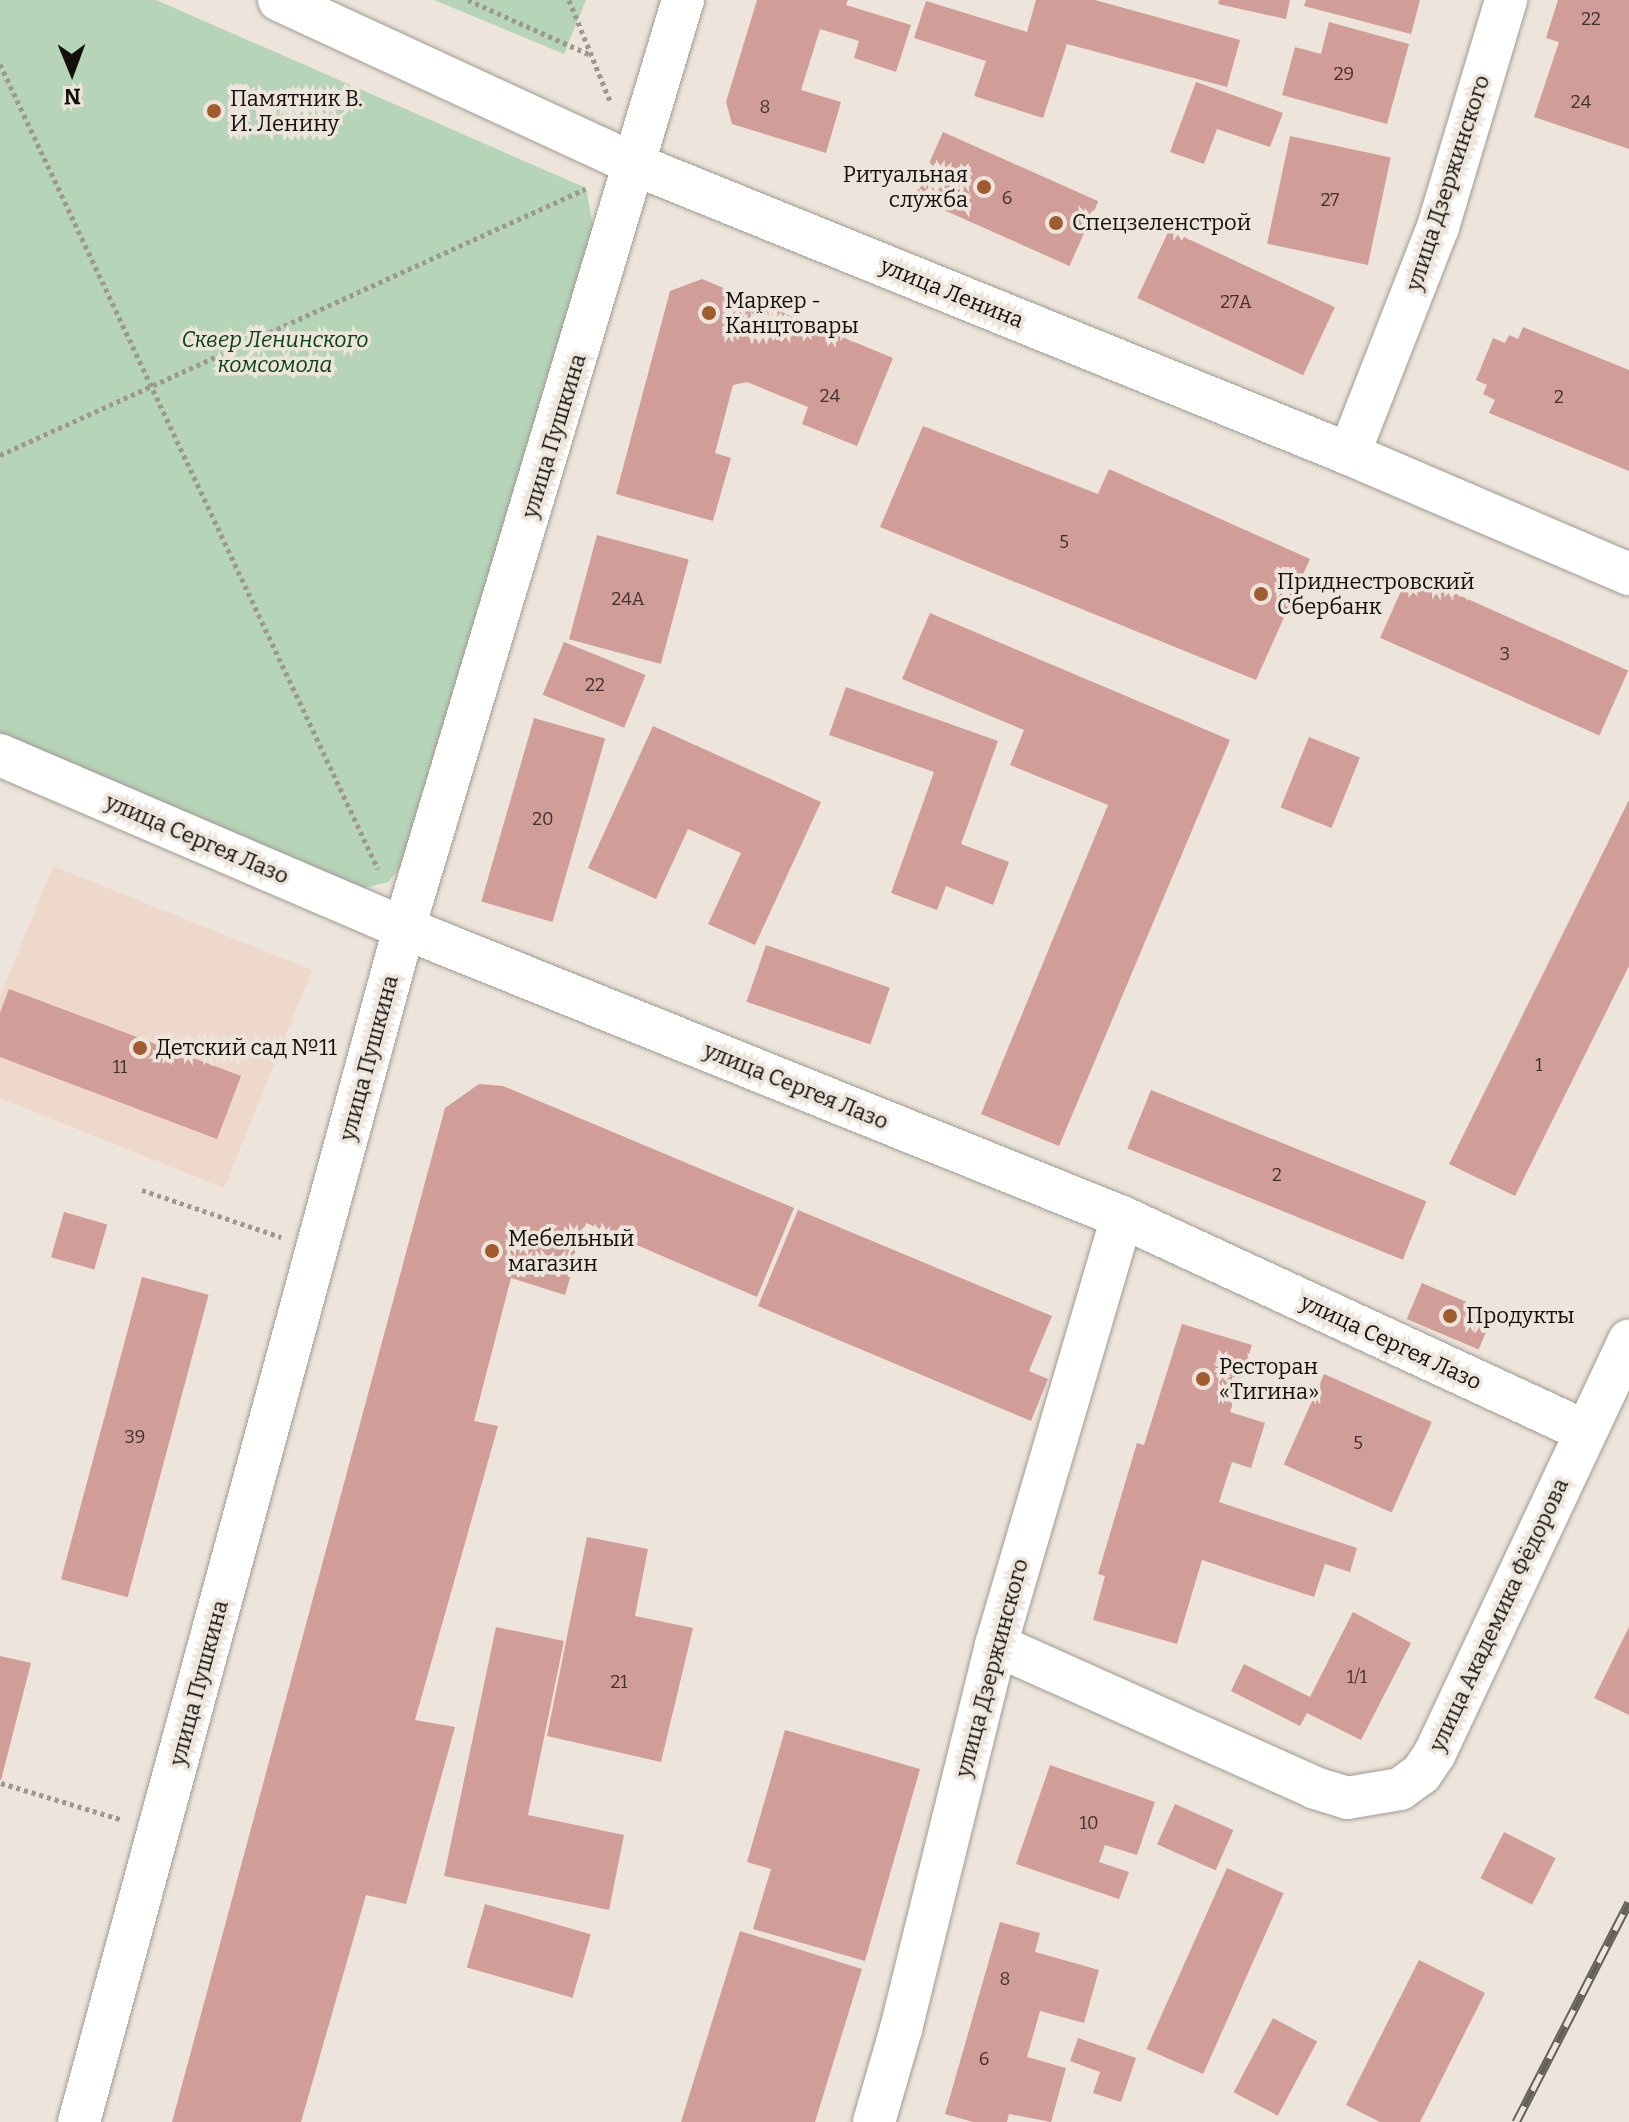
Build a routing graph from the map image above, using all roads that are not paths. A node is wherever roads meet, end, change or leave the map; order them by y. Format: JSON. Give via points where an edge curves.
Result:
{"nodes":[{"id":1,"x":279,"y":0,"type":"edge"},
{"id":2,"x":683,"y":0,"type":"edge"},
{"id":3,"x":1506,"y":0,"type":"edge"},
{"id":4,"x":636,"y":165,"type":"junction"},
{"id":5,"x":1349,"y":454,"type":"junction"},
{"id":6,"x":1629,"y":574,"type":"edge"},
{"id":7,"x":0,"y":755,"type":"edge"},
{"id":8,"x":404,"y":928,"type":"junction"},
{"id":9,"x":1122,"y":1217,"type":"junction"},
{"id":10,"x":1629,"y":1340,"type":"edge"},
{"id":11,"x":1585,"y":1431,"type":"junction"},
{"id":12,"x":996,"y":1645,"type":"junction"},
{"id":13,"x":79,"y":2122,"type":"edge"},
{"id":14,"x":874,"y":2122,"type":"edge"}],
"edges":[{"from":1,"to":4,"type":"street","name":"улица Ленина"},
{"from":2,"to":4,"type":"street","name":"улица Пушкина"},
{"from":3,"to":5,"type":"street","name":"улица Дзержинского","via":[[1438,227]]},
{"from":4,"to":5,"type":"street","name":"улица Ленина"},
{"from":4,"to":8,"type":"street","name":"улица Пушкина"},
{"from":5,"to":6,"type":"street","name":"улица Ленина"},
{"from":7,"to":8,"type":"street","name":"улица Сергея Лазо"},
{"from":8,"to":9,"type":"street","name":"улица Сергея Лазо"},
{"from":8,"to":13,"type":"street","name":"улица Пушкина"},
{"from":9,"to":11,"type":"street","name":"улица Сергея Лазо"},
{"from":9,"to":12,"type":"street","name":"улица Дзержинского"},
{"from":10,"to":11,"type":"street","name":"улица Академика Фёдорова"},
{"from":11,"to":12,"type":"street","name":"улица Академика Фёдорова","via":[[1435,1753],[1421,1774],[1400,1789],[1347,1798],[1315,1788]]},
{"from":12,"to":14,"type":"street","name":"улица Дзержинского"}]}
